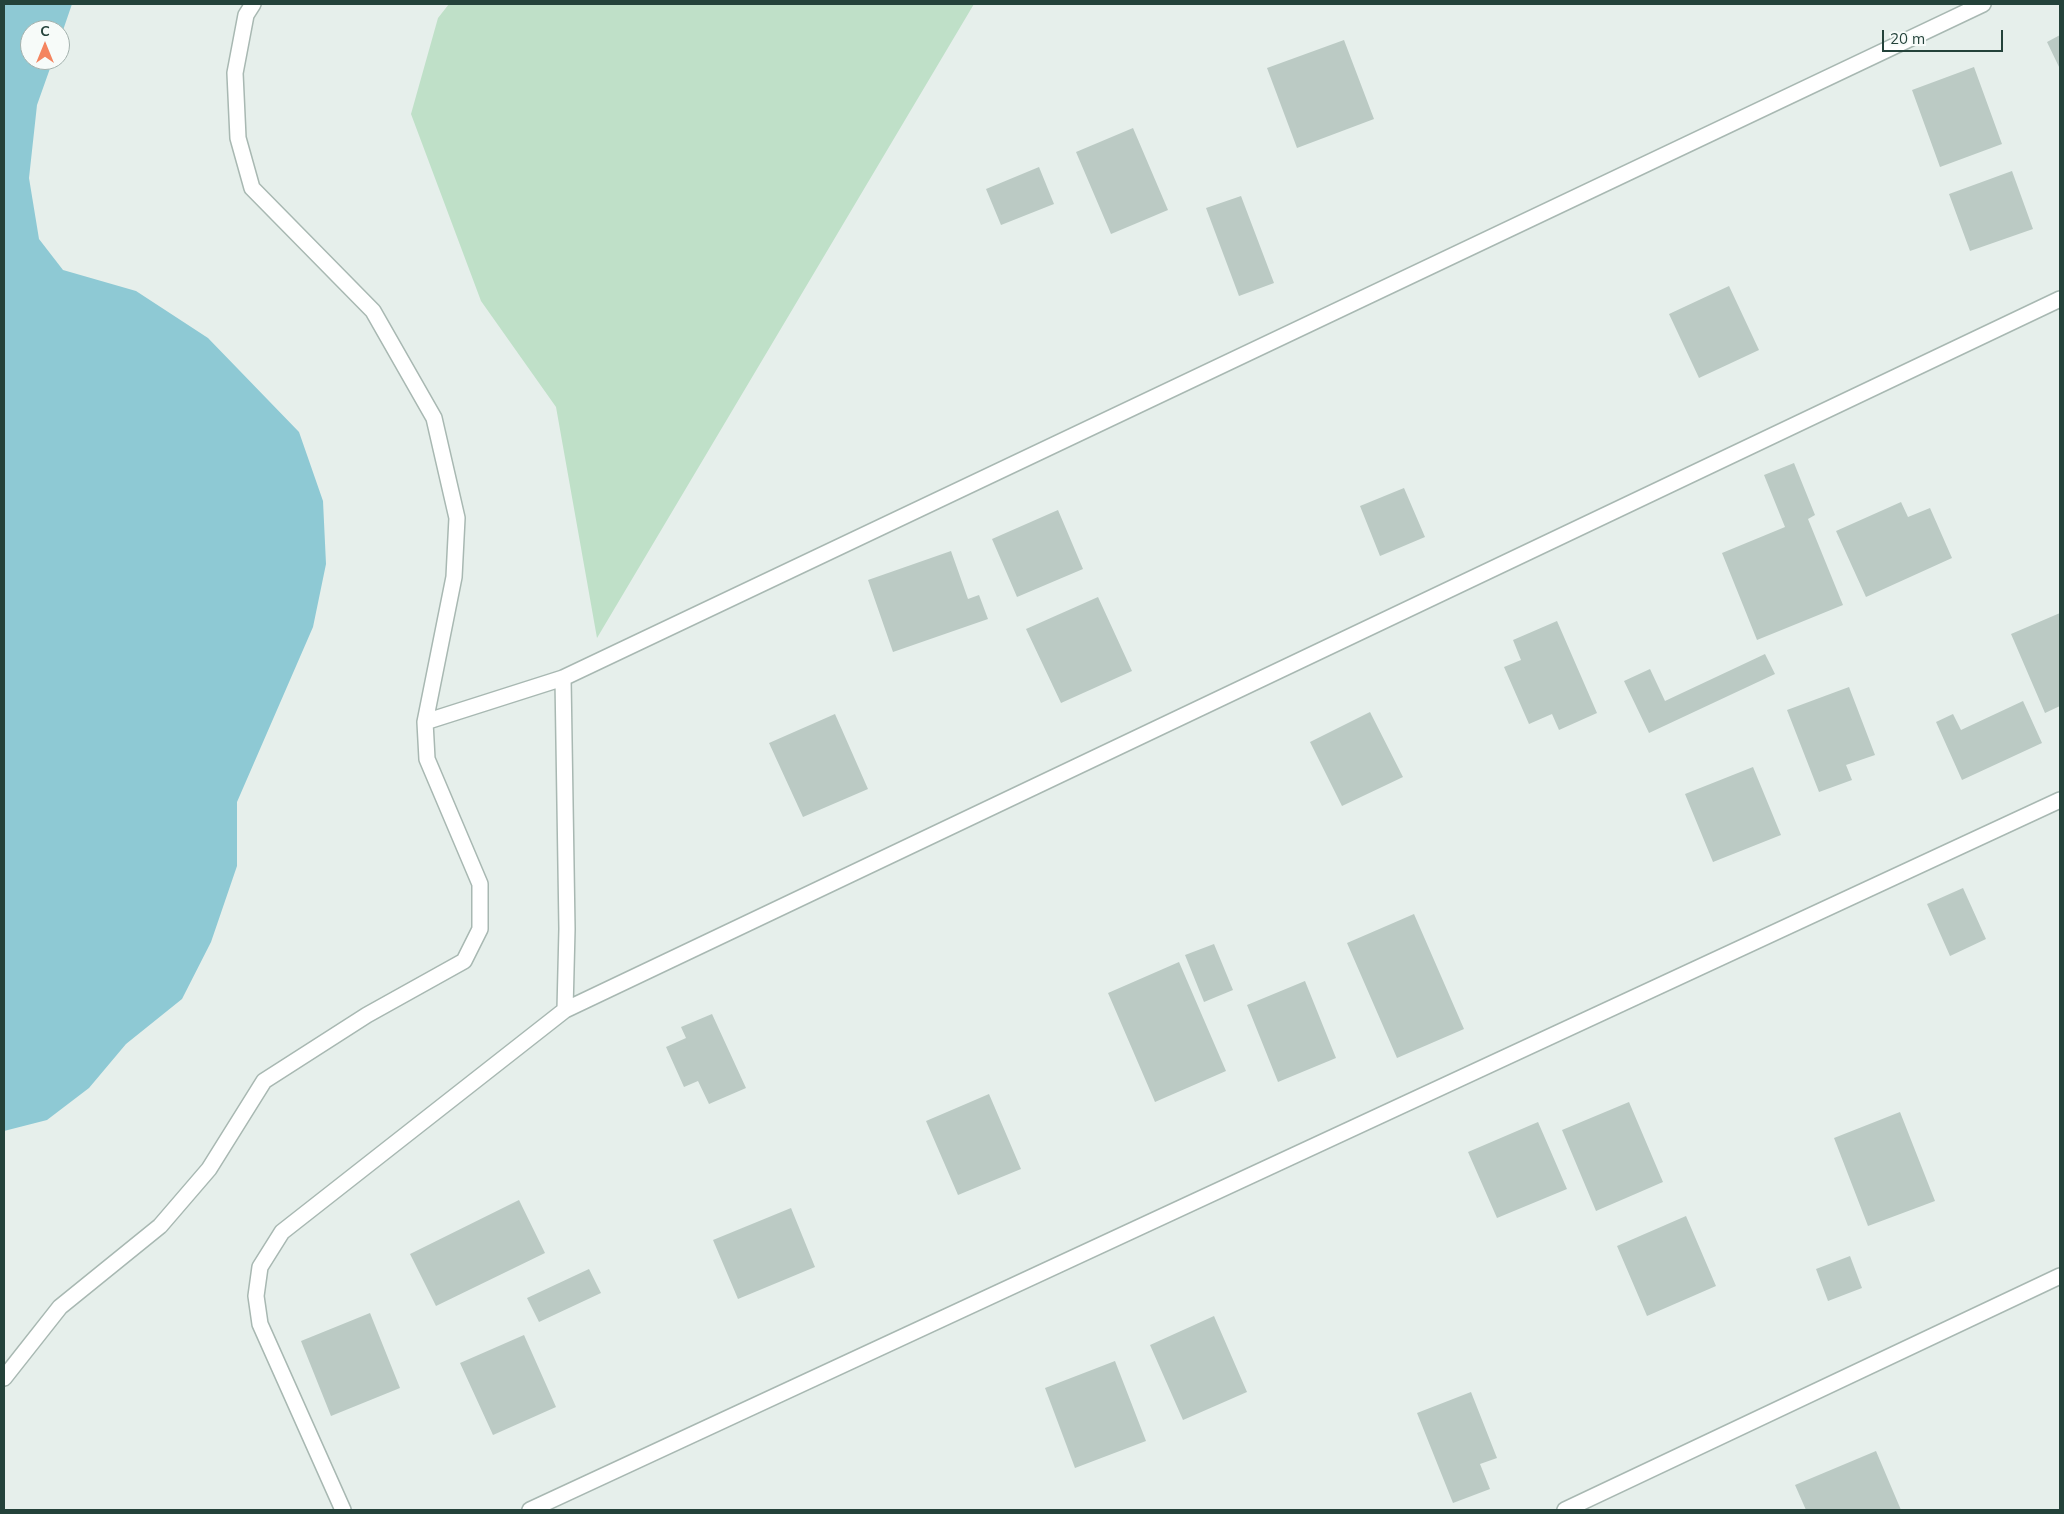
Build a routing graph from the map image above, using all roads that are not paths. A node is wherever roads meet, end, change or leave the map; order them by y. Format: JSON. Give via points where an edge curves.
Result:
{"nodes":[{"id":1,"x":253,"y":4,"type":"edge"},
{"id":2,"x":1983,"y":4,"type":"edge"},
{"id":3,"x":2060,"y":300,"type":"edge"},
{"id":4,"x":563,"y":678,"type":"junction"},
{"id":5,"x":425,"y":722,"type":"junction"},
{"id":6,"x":2060,"y":800,"type":"edge"},
{"id":7,"x":565,"y":1010,"type":"junction"},
{"id":8,"x":2060,"y":1276,"type":"edge"},
{"id":9,"x":4,"y":1378,"type":"edge"},
{"id":10,"x":343,"y":1510,"type":"edge"},
{"id":11,"x":530,"y":1510,"type":"edge"},
{"id":12,"x":1565,"y":1510,"type":"edge"}],
"edges":[{"from":1,"to":5,"type":"street","via":[[246,15],[235,72],[238,138],[252,188],[373,311],[434,418],[457,518],[454,577]]},
{"from":2,"to":4,"type":"street"},
{"from":3,"to":7,"type":"street"},
{"from":4,"to":5,"type":"street"},
{"from":4,"to":7,"type":"street"},
{"from":5,"to":9,"type":"street","via":[[427,759],[480,884],[480,929],[464,961],[366,1015],[264,1081],[209,1169],[166,1218],[60,1307]]},
{"from":6,"to":11,"type":"street"},
{"from":7,"to":10,"type":"street","via":[[282,1232],[260,1267],[256,1296],[260,1324]]},
{"from":8,"to":12,"type":"street"}]}
